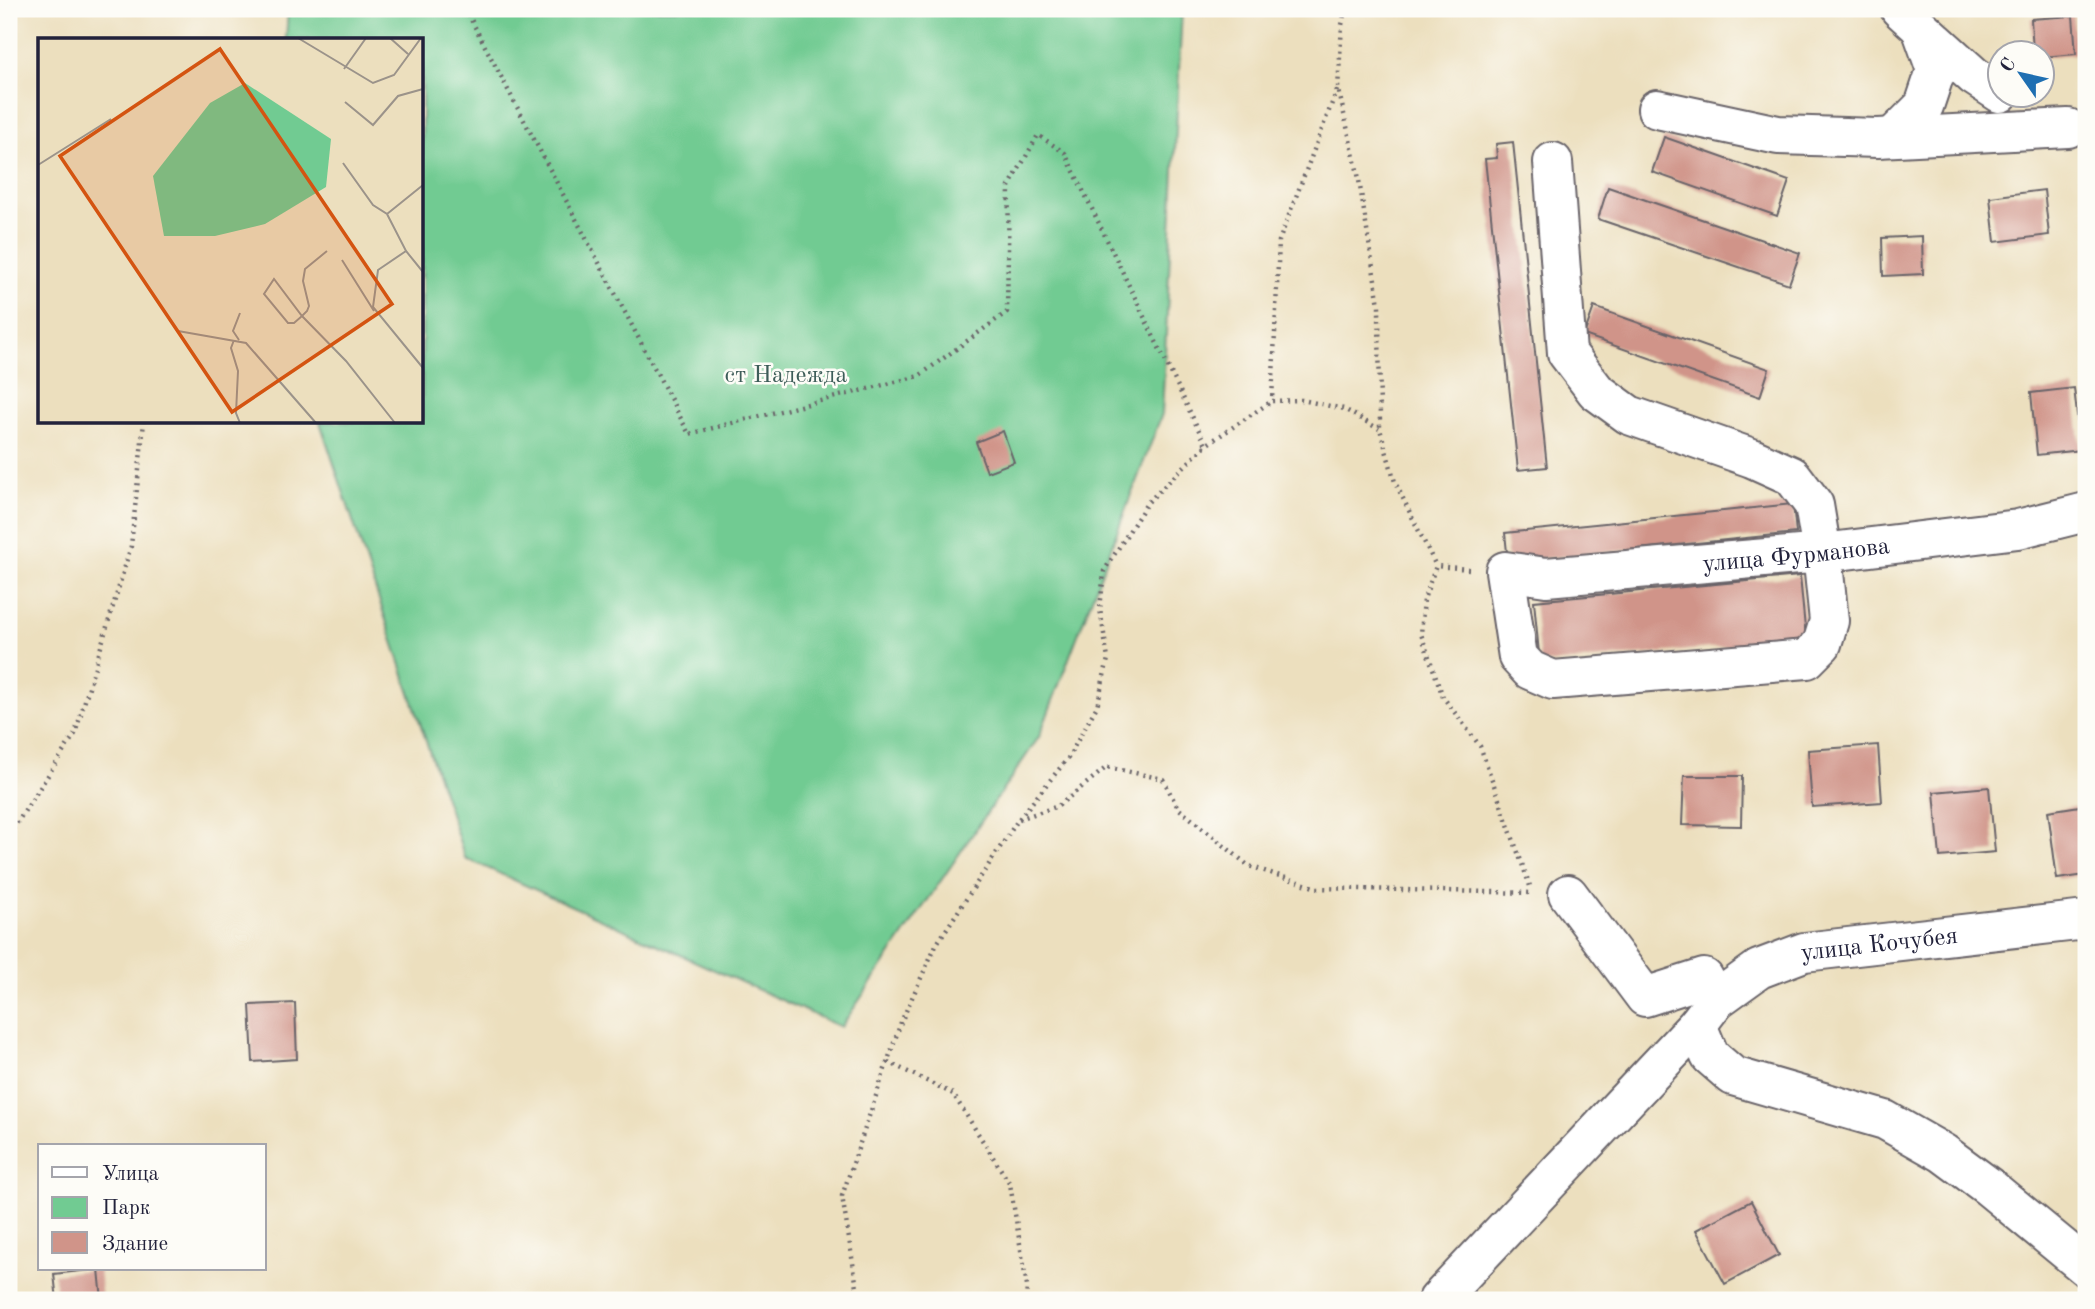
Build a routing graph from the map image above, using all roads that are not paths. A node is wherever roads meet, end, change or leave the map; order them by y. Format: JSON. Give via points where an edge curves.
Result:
{"nodes":[{"id":1,"x":1911,"y":18,"type":"edge"},
{"id":2,"x":1986,"y":84,"type":"edge"},
{"id":3,"x":2024,"y":108,"type":"edge"},
{"id":4,"x":1657,"y":109,"type":"dead end"},
{"id":5,"x":2077,"y":126,"type":"edge"},
{"id":6,"x":1893,"y":137,"type":"junction"},
{"id":7,"x":1553,"y":162,"type":"dead end"},
{"id":8,"x":2086,"y":512,"type":"edge"},
{"id":9,"x":1822,"y":553,"type":"junction"},
{"id":10,"x":1550,"y":894,"type":"road end"},
{"id":11,"x":2086,"y":920,"type":"edge"},
{"id":12,"x":1707,"y":1013,"type":"junction"},
{"id":13,"x":2086,"y":1267,"type":"edge"},
{"id":14,"x":1438,"y":1300,"type":"edge"}],
"edges":[{"from":1,"to":2,"type":"street"},
{"from":1,"to":6,"type":"street","via":[[1936,70],[1924,106]]},
{"from":3,"to":5,"type":"street","via":[[2038,117]]},
{"from":4,"to":6,"type":"street","via":[[1778,135]]},
{"from":5,"to":6,"type":"street"},
{"from":7,"to":9,"type":"street","via":[[1567,354],[1596,391],[1629,415],[1792,476],[1814,505]]},
{"from":8,"to":9,"type":"street","name":"улица Фурманова","via":[[2018,529]]},
{"from":9,"to":9,"type":"street","name":"улица Фурманова","via":[[1546,577],[1505,571],[1518,657],[1530,670],[1553,680],[1807,659],[1822,644],[1829,621]]},
{"from":10,"to":12,"type":"street","via":[[1645,997],[1704,978]]},
{"from":11,"to":12,"type":"street","name":"улица Кочубея","via":[[1804,952],[1759,969]]},
{"from":12,"to":13,"type":"street","via":[[1710,1056],[1733,1076],[1885,1120],[1971,1173]]},
{"from":12,"to":14,"type":"street","name":"улица Кочубея"}]}
